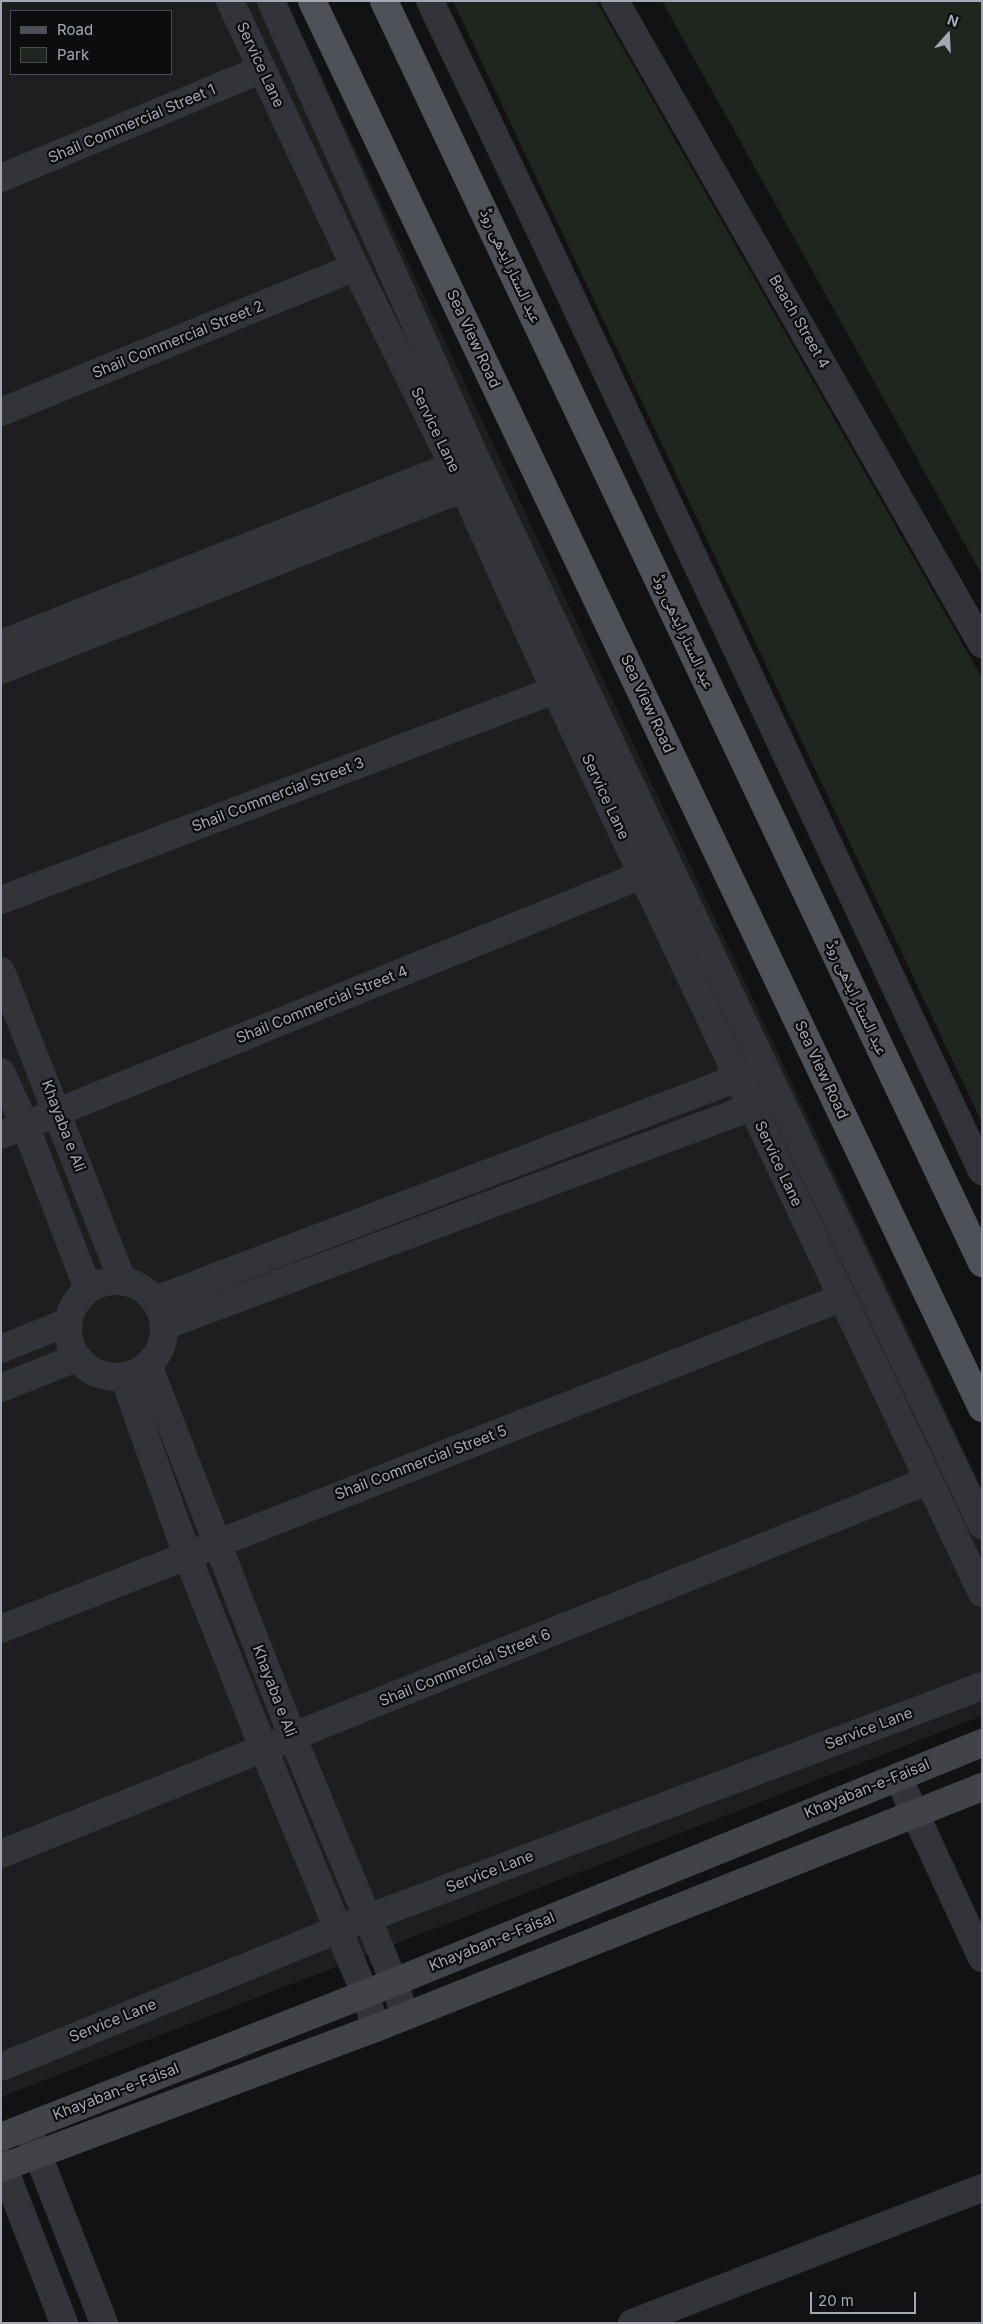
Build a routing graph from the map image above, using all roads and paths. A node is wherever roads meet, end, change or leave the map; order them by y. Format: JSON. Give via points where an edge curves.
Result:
{"nodes":[{"id":1,"x":230,"y":1,"type":"edge"},
{"id":2,"x":271,"y":1,"type":"edge"},
{"id":3,"x":312,"y":1,"type":"edge"},
{"id":4,"x":384,"y":1,"type":"edge"},
{"id":5,"x":430,"y":1,"type":"edge"},
{"id":6,"x":615,"y":1,"type":"edge"},
{"id":7,"x":262,"y":69,"type":"junction"},
{"id":8,"x":1,"y":178,"type":"edge"},
{"id":9,"x":356,"y":267,"type":"junction"},
{"id":10,"x":1,"y":412,"type":"edge"},
{"id":11,"x":469,"y":473,"type":"junction"},
{"id":12,"x":1,"y":644,"type":"edge"},
{"id":13,"x":982,"y":644,"type":"edge"},
{"id":14,"x":1,"y":670,"type":"edge"},
{"id":15,"x":555,"y":690,"type":"junction"},
{"id":16,"x":642,"y":875,"type":"junction"},
{"id":17,"x":1,"y":900,"type":"edge"},
{"id":18,"x":1,"y":971,"type":"edge"},
{"id":19,"x":765,"y":1067,"type":"junction"},
{"id":20,"x":1,"y":1072,"type":"edge"},
{"id":21,"x":738,"y":1077,"type":"junction"},
{"id":22,"x":779,"y":1096,"type":"junction"},
{"id":23,"x":752,"y":1108,"type":"junction"},
{"id":24,"x":58,"y":1112,"type":"junction"},
{"id":25,"x":13,"y":1130,"type":"edge"},
{"id":26,"x":982,"y":1171,"type":"edge"},
{"id":27,"x":982,"y":1263,"type":"edge"},
{"id":28,"x":123,"y":1282,"type":"junction"},
{"id":29,"x":88,"y":1289,"type":"junction"},
{"id":30,"x":840,"y":1298,"type":"junction"},
{"id":31,"x":155,"y":1300,"type":"junction"},
{"id":32,"x":68,"y":1322,"type":"junction"},
{"id":33,"x":164,"y":1326,"type":"junction"},
{"id":34,"x":1,"y":1349,"type":"edge"},
{"id":35,"x":76,"y":1358,"type":"junction"},
{"id":36,"x":136,"y":1371,"type":"junction"},
{"id":37,"x":1,"y":1388,"type":"edge"},
{"id":38,"x":982,"y":1408,"type":"edge"},
{"id":39,"x":927,"y":1481,"type":"junction"},
{"id":40,"x":982,"y":1525,"type":"edge"},
{"id":41,"x":217,"y":1543,"type":"junction"},
{"id":42,"x":187,"y":1554,"type":"junction"},
{"id":43,"x":982,"y":1593,"type":"edge"},
{"id":44,"x":1,"y":1629,"type":"edge"},
{"id":45,"x":982,"y":1686,"type":"edge"},
{"id":46,"x":292,"y":1738,"type":"junction"},
{"id":47,"x":982,"y":1743,"type":"edge"},
{"id":48,"x":264,"y":1750,"type":"junction"},
{"id":49,"x":898,"y":1777,"type":"junction"},
{"id":50,"x":982,"y":1787,"type":"edge"},
{"id":51,"x":914,"y":1813,"type":"junction"},
{"id":52,"x":1,"y":1854,"type":"edge"},
{"id":53,"x":369,"y":1918,"type":"junction"},
{"id":54,"x":339,"y":1929,"type":"junction"},
{"id":55,"x":982,"y":1958,"type":"edge"},
{"id":56,"x":394,"y":1982,"type":"junction"},
{"id":57,"x":365,"y":1994,"type":"junction"},
{"id":58,"x":405,"y":2016,"type":"junction"},
{"id":59,"x":376,"y":2028,"type":"junction"},
{"id":60,"x":1,"y":2067,"type":"edge"},
{"id":61,"x":27,"y":2127,"type":"junction"},
{"id":62,"x":1,"y":2137,"type":"edge"},
{"id":63,"x":39,"y":2154,"type":"junction"},
{"id":64,"x":2,"y":2165,"type":"edge"},
{"id":65,"x":982,"y":2188,"type":"edge"},
{"id":66,"x":64,"y":2323,"type":"edge"},
{"id":67,"x":104,"y":2323,"type":"edge"},
{"id":68,"x":632,"y":2323,"type":"edge"}],
"edges":[{"from":1,"to":7,"type":"street","name":"Service Lane"},
{"from":2,"to":11,"type":"street"},
{"from":3,"to":38,"type":"main road","name":"Sea View Road"},
{"from":4,"to":27,"type":"main road","name":"عبد الستار ایدھی روڈ"},
{"from":5,"to":26,"type":"street"},
{"from":6,"to":13,"type":"street","name":"Beach Street 4"},
{"from":7,"to":8,"type":"street","name":"Shail Commercial Street 1"},
{"from":7,"to":9,"type":"street","name":"Service Lane"},
{"from":9,"to":10,"type":"street","name":"Shail Commercial Street 2"},
{"from":9,"to":11,"type":"street","name":"Service Lane"},
{"from":11,"to":12,"type":"street"},
{"from":11,"to":14,"type":"street"},
{"from":11,"to":15,"type":"street","name":"Service Lane"},
{"from":11,"to":19,"type":"street"},
{"from":15,"to":16,"type":"street","name":"Service Lane"},
{"from":15,"to":17,"type":"street","name":"Shail Commercial Street 3"},
{"from":16,"to":21,"type":"street","name":"Service Lane"},
{"from":16,"to":24,"type":"street","name":"Shail Commercial Street 4"},
{"from":18,"to":24,"type":"street","name":"Khayaba e Ali"},
{"from":19,"to":21,"type":"street"},
{"from":19,"to":22,"type":"street"},
{"from":20,"to":25,"type":"street"},
{"from":21,"to":23,"type":"street","name":"Service Lane"},
{"from":21,"to":31,"type":"street"},
{"from":22,"to":23,"type":"street"},
{"from":22,"to":40,"type":"street"},
{"from":23,"to":30,"type":"street","name":"Service Lane"},
{"from":23,"to":33,"type":"street"},
{"from":24,"to":25,"type":"street","name":"Shail Commercial Street 4"},
{"from":24,"to":28,"type":"street","name":"Khayaba e Ali"},
{"from":25,"to":29,"type":"street"},
{"from":28,"to":29,"type":"street","via":[[105,1282]]},
{"from":28,"to":31,"type":"street","via":[[141,1288]]},
{"from":29,"to":32,"type":"street","via":[[74,1304]]},
{"from":30,"to":39,"type":"street","name":"Service Lane"},
{"from":30,"to":41,"type":"street","name":"Shail Commercial Street 5"},
{"from":31,"to":33,"type":"street"},
{"from":32,"to":34,"type":"street"},
{"from":32,"to":35,"type":"street","via":[[69,1341]]},
{"from":33,"to":36,"type":"street","via":[[163,1341],[157,1354]]},
{"from":35,"to":36,"type":"street","via":[[90,1370],[106,1377]]},
{"from":35,"to":37,"type":"street"},
{"from":36,"to":41,"type":"street","name":"Khayaba e Ali"},
{"from":36,"to":42,"type":"street","name":"Khayaba e Ali"},
{"from":39,"to":43,"type":"street","name":"Service Lane"},
{"from":39,"to":46,"type":"street","name":"Shail Commercial Street 6"},
{"from":41,"to":42,"type":"street","name":"Shail Commercial Street 5"},
{"from":41,"to":46,"type":"street","name":"Khayaba e Ali"},
{"from":42,"to":44,"type":"street","name":"Shail Commercial Street 5"},
{"from":42,"to":48,"type":"street","name":"Khayaba e Ali"},
{"from":45,"to":53,"type":"street","name":"Service Lane"},
{"from":46,"to":48,"type":"street","name":"Shail Commercial Street 6"},
{"from":46,"to":53,"type":"street","name":"Khayaba e Ali"},
{"from":47,"to":49,"type":"main road","name":"Khayaban-e-Faisal"},
{"from":48,"to":52,"type":"street","name":"Shail Commercial Street 6"},
{"from":48,"to":54,"type":"street","name":"Khayaba e Ali"},
{"from":49,"to":51,"type":"street"},
{"from":49,"to":56,"type":"main road","name":"Khayaban-e-Faisal"},
{"from":50,"to":51,"type":"main road","name":"Khayaban-e-Faisal"},
{"from":51,"to":55,"type":"street"},
{"from":51,"to":58,"type":"main road","name":"Khayaban-e-Faisal"},
{"from":53,"to":54,"type":"street","name":"Service Lane"},
{"from":53,"to":56,"type":"street","name":"Khayaba e Ali"},
{"from":54,"to":57,"type":"street","name":"Khayaba e Ali"},
{"from":54,"to":60,"type":"street","name":"Service Lane"},
{"from":56,"to":57,"type":"main road","name":"Khayaban-e-Faisal"},
{"from":56,"to":58,"type":"street","name":"Khayaba e Ali"},
{"from":57,"to":59,"type":"street","name":"Khayaba e Ali"},
{"from":57,"to":61,"type":"main road","name":"Khayaban-e-Faisal"},
{"from":58,"to":59,"type":"main road","name":"Khayaban-e-Faisal"},
{"from":59,"to":63,"type":"main road","name":"Khayaban-e-Faisal"},
{"from":61,"to":62,"type":"main road","name":"Khayaban-e-Faisal"},
{"from":61,"to":63,"type":"street"},
{"from":63,"to":64,"type":"main road","name":"Khayaban-e-Faisal"},
{"from":63,"to":67,"type":"street"},
{"from":64,"to":66,"type":"street"},
{"from":65,"to":68,"type":"street"}]}
